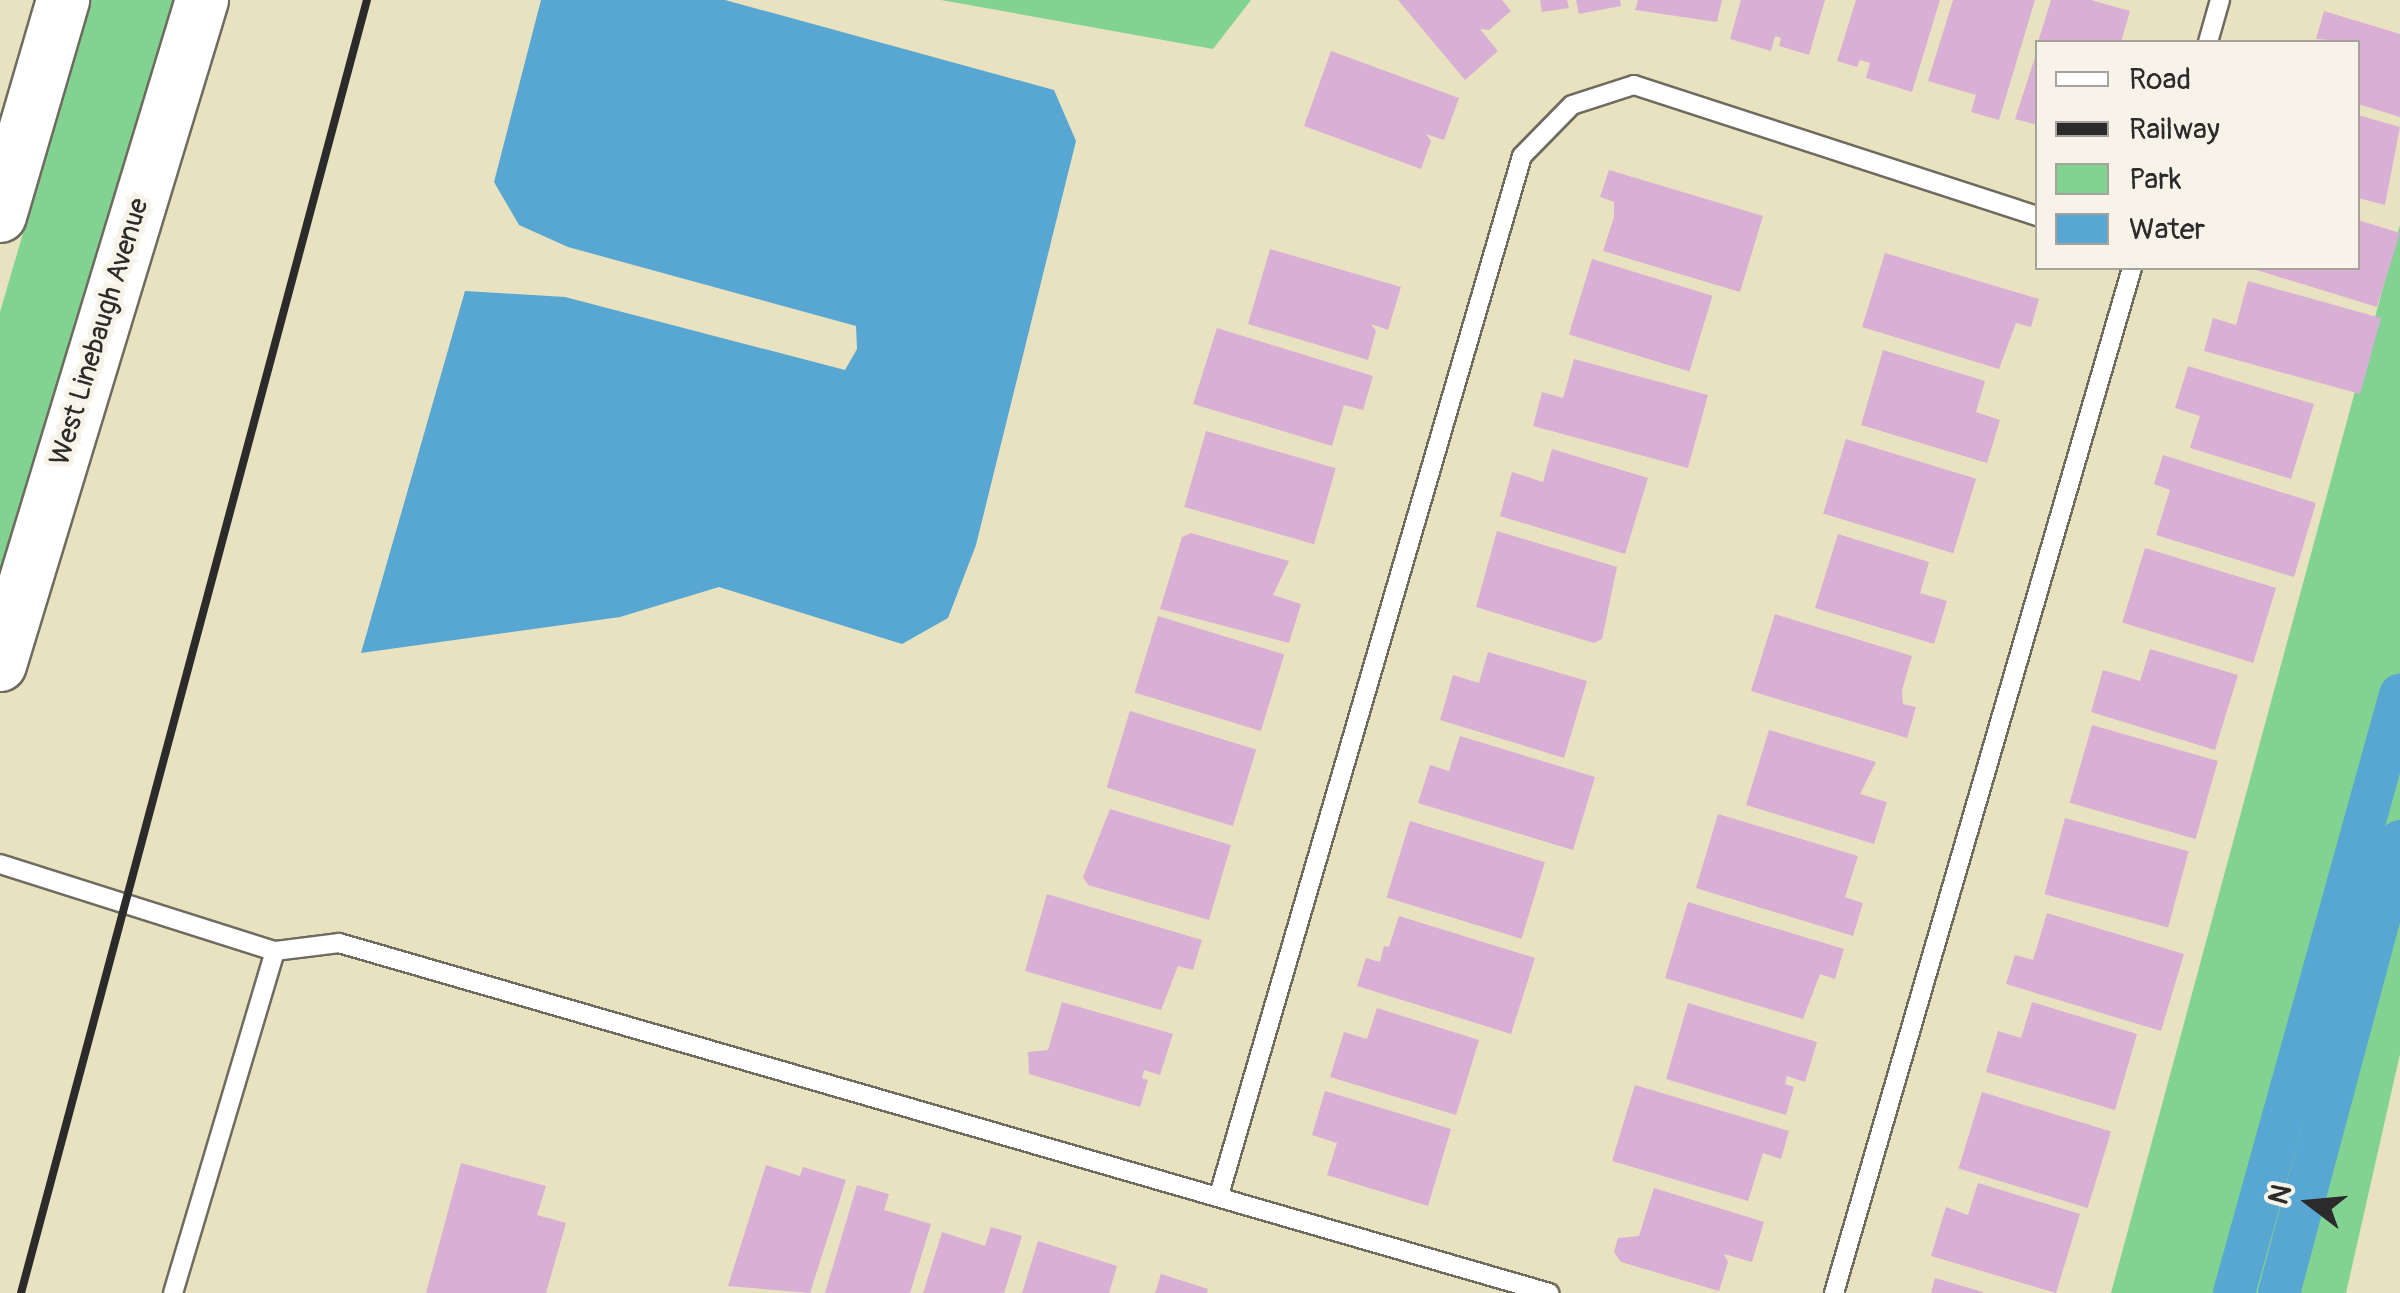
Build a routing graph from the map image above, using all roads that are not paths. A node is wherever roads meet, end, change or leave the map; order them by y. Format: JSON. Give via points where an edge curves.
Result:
{"nodes":[{"id":1,"x":63,"y":0,"type":"edge"},
{"id":2,"x":202,"y":0,"type":"edge"},
{"id":3,"x":2220,"y":0,"type":"edge"},
{"id":4,"x":2209,"y":40,"type":"edge"},
{"id":5,"x":2035,"y":215,"type":"edge"},
{"id":6,"x":0,"y":216,"type":"edge"},
{"id":7,"x":2131,"y":270,"type":"edge"},
{"id":8,"x":0,"y":665,"type":"edge"},
{"id":9,"x":0,"y":864,"type":"edge"},
{"id":10,"x":275,"y":951,"type":"junction"},
{"id":11,"x":1220,"y":1195,"type":"junction"},
{"id":12,"x":173,"y":1293,"type":"edge"},
{"id":13,"x":1549,"y":1293,"type":"edge"},
{"id":14,"x":1834,"y":1293,"type":"edge"}],
"edges":[{"from":1,"to":6,"type":"main road"},
{"from":2,"to":8,"type":"main road","name":"West Linebaugh Avenue"},
{"from":3,"to":4,"type":"lane"},
{"from":5,"to":11,"type":"lane","via":[[1634,85],[1572,105],[1522,156]]},
{"from":7,"to":14,"type":"lane"},
{"from":9,"to":10,"type":"lane"},
{"from":10,"to":11,"type":"lane","via":[[339,942]]},
{"from":10,"to":12,"type":"lane"},
{"from":11,"to":13,"type":"lane"}]}
